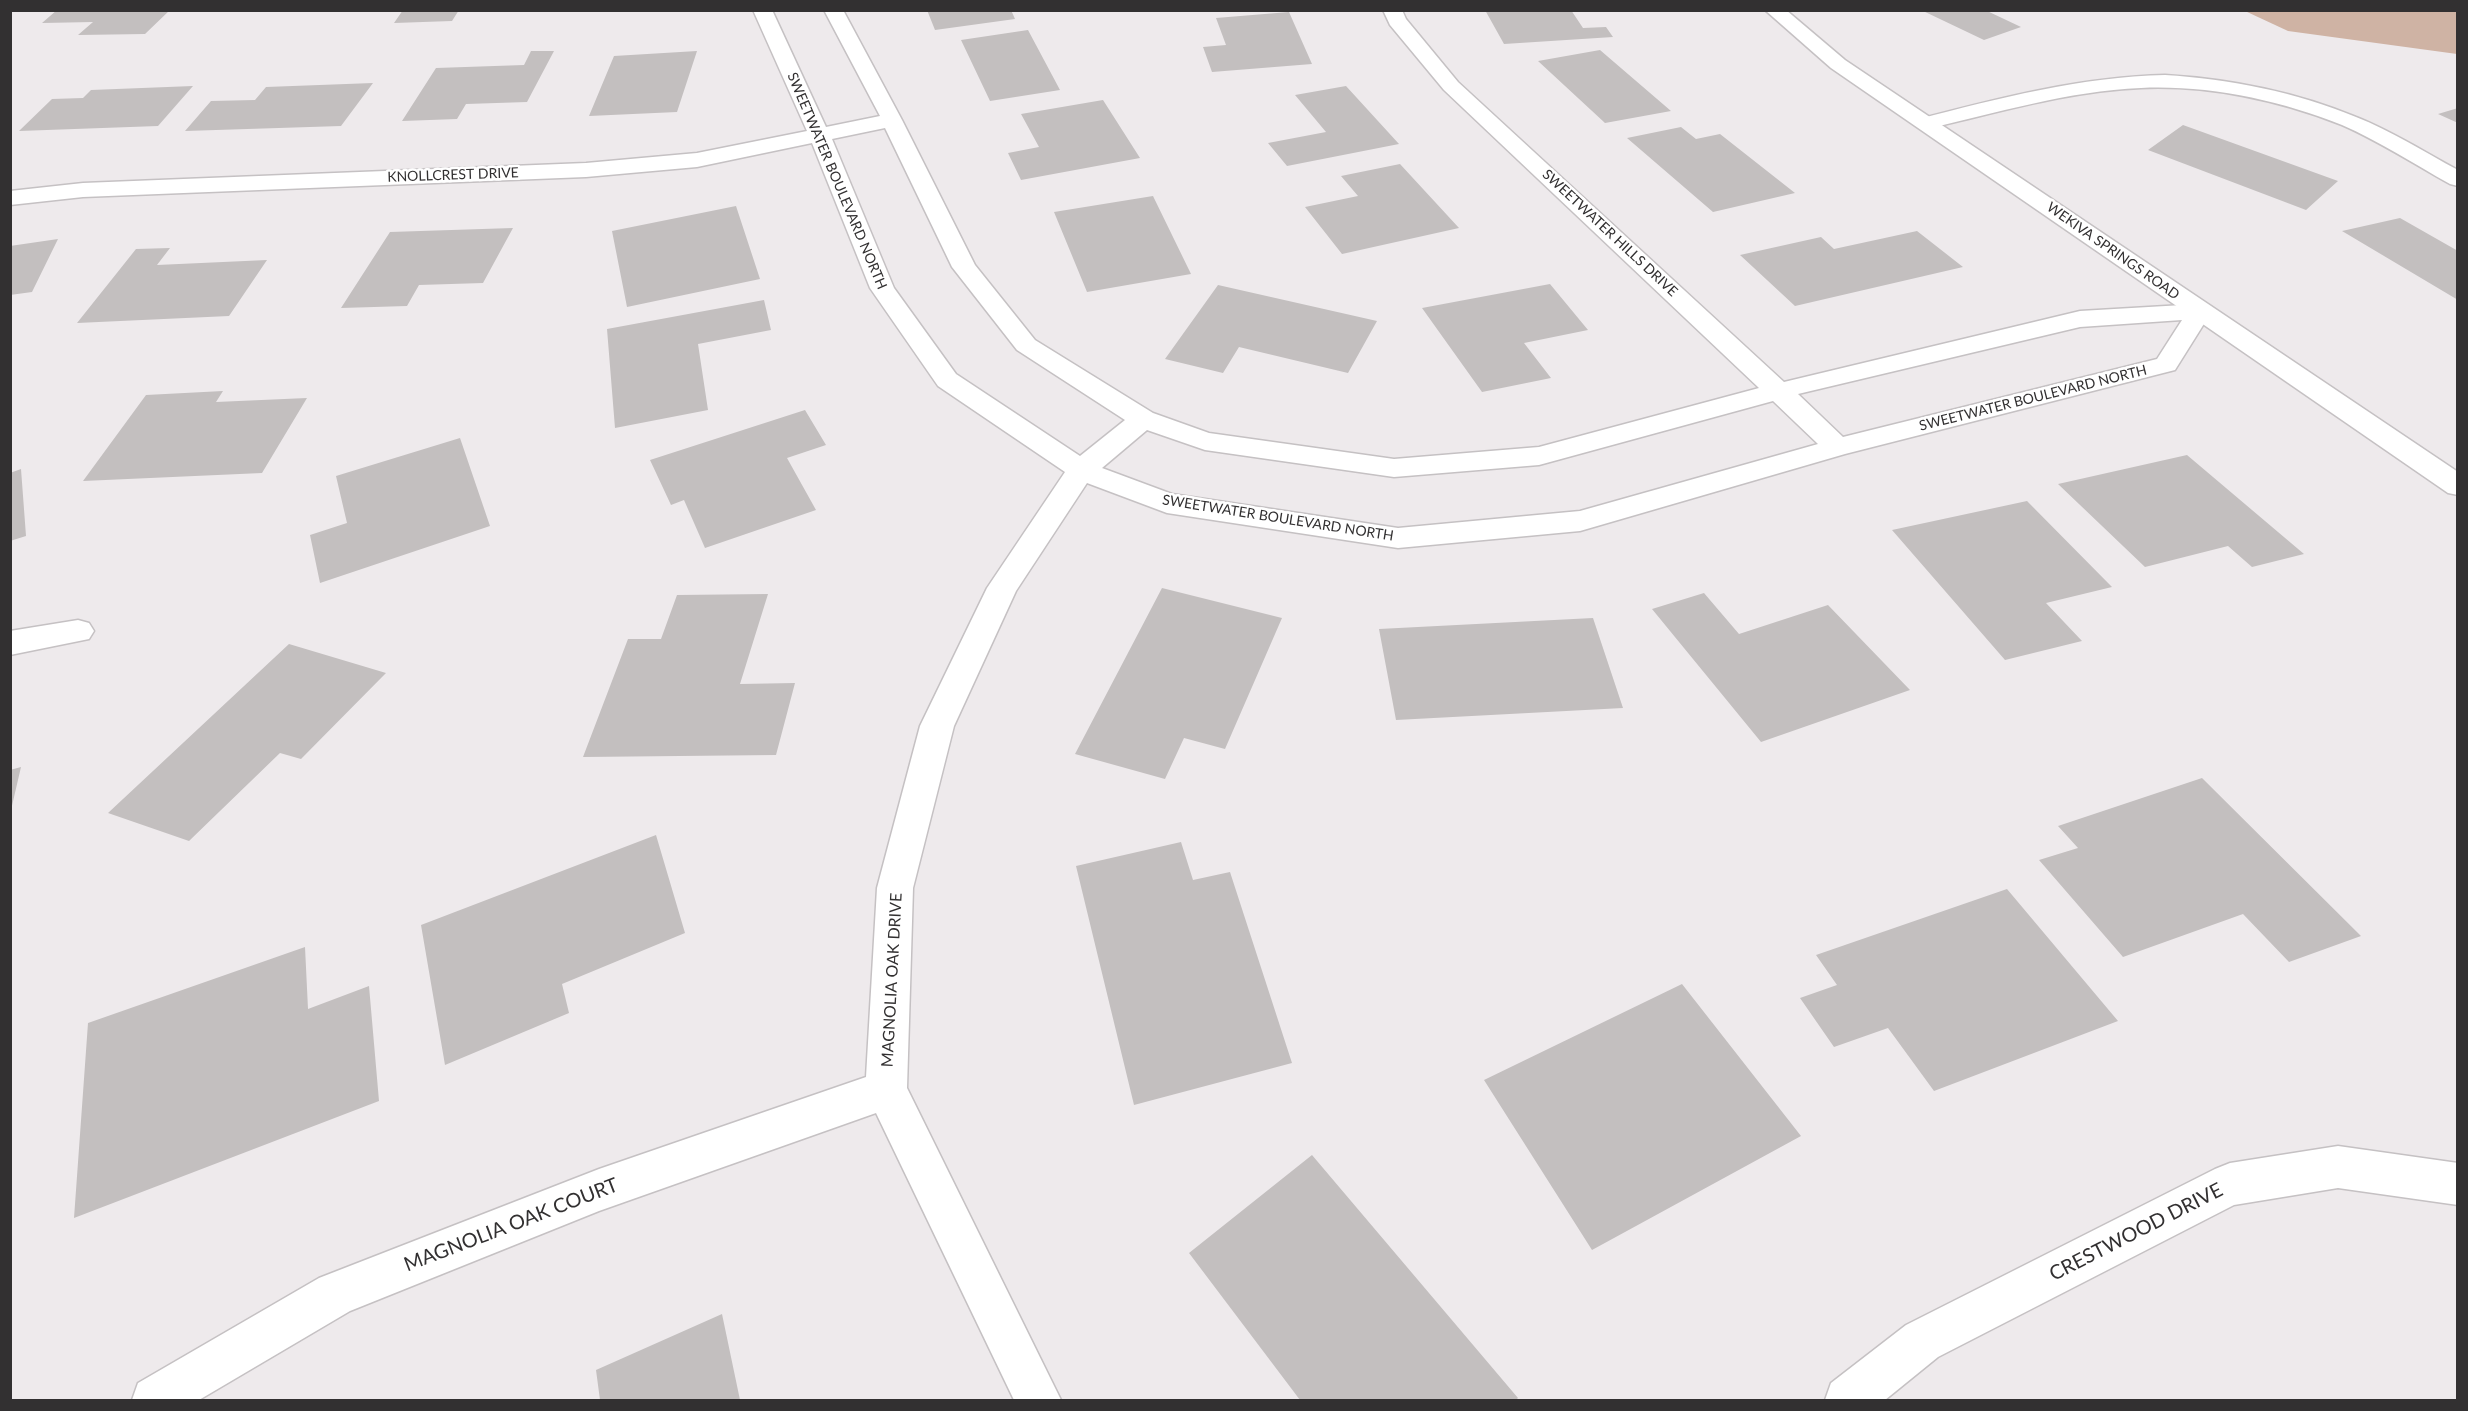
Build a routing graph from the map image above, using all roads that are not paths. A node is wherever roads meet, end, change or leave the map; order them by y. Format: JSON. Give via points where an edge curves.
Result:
{"nodes":[{"id":1,"x":762,"y":10,"type":"edge"},
{"id":2,"x":833,"y":10,"type":"edge"},
{"id":3,"x":1392,"y":10,"type":"edge"},
{"id":4,"x":1774,"y":10,"type":"edge"},
{"id":5,"x":892,"y":120,"type":"junction"},
{"id":6,"x":1926,"y":123,"type":"junction"},
{"id":7,"x":819,"y":134,"type":"junction"},
{"id":8,"x":2457,"y":179,"type":"edge"},
{"id":9,"x":10,"y":198,"type":"edge"},
{"id":10,"x":2200,"y":311,"type":"junction"},
{"id":11,"x":1779,"y":391,"type":"junction"},
{"id":12,"x":1143,"y":419,"type":"junction"},
{"id":13,"x":1838,"y":447,"type":"junction"},
{"id":14,"x":1080,"y":470,"type":"junction"},
{"id":15,"x":2457,"y":486,"type":"edge"},
{"id":16,"x":78,"y":631,"type":"dead end"},
{"id":17,"x":10,"y":643,"type":"edge"},
{"id":18,"x":886,"y":1090,"type":"junction"},
{"id":19,"x":2457,"y":1184,"type":"edge"},
{"id":20,"x":155,"y":1401,"type":"edge"},
{"id":21,"x":1038,"y":1401,"type":"edge"},
{"id":22,"x":1848,"y":1401,"type":"edge"}],
"edges":[{"from":1,"to":7,"type":"street","name":"SWEETWATER BOULEVARD NORTH"},
{"from":2,"to":5,"type":"street"},
{"from":3,"to":11,"type":"street","name":"SWEETWATER HILLS DRIVE","via":[[1451,86]]},
{"from":4,"to":6,"type":"street","name":"WEKIVA SPRINGS ROAD","via":[[1838,64]]},
{"from":5,"to":7,"type":"street","name":"KNOLLCREST DRIVE"},
{"from":5,"to":12,"type":"street","via":[[964,267],[1026,345]]},
{"from":6,"to":8,"type":"street","via":[[2083,87],[2142,81],[2209,85],[2274,97],[2349,122]]},
{"from":6,"to":10,"type":"street","name":"WEKIVA SPRINGS ROAD"},
{"from":7,"to":9,"type":"street","name":"KNOLLCREST DRIVE","via":[[697,160],[586,170],[83,190]]},
{"from":7,"to":14,"type":"street","name":"SWEETWATER BOULEVARD NORTH","via":[[882,288],[947,380]]},
{"from":10,"to":11,"type":"street","via":[[2080,319]]},
{"from":10,"to":13,"type":"street","name":"SWEETWATER BOULEVARD NORTH","via":[[2166,364]]},
{"from":10,"to":15,"type":"street","name":"WEKIVA SPRINGS ROAD"},
{"from":11,"to":12,"type":"street","via":[[1539,456],[1394,468],[1205,441]]},
{"from":11,"to":13,"type":"street","name":"SWEETWATER HILLS DRIVE"},
{"from":12,"to":14,"type":"street","name":"MAGNOLIA OAK DRIVE"},
{"from":13,"to":14,"type":"street","name":"SWEETWATER BOULEVARD NORTH","via":[[1580,521],[1398,538],[1167,503]]},
{"from":14,"to":18,"type":"street","name":"MAGNOLIA OAK DRIVE","via":[[1002,588],[936,726],[896,888]]},
{"from":16,"to":17,"type":"street"},
{"from":18,"to":20,"type":"street","name":"MAGNOLIA OAK COURT","via":[[599,1190],[335,1294]]},
{"from":18,"to":21,"type":"street","name":"MAGNOLIA OAK DRIVE"},
{"from":19,"to":22,"type":"street","name":"CRESTWOOD DRIVE","via":[[2338,1167],[2230,1184],[1922,1341]]}]}
